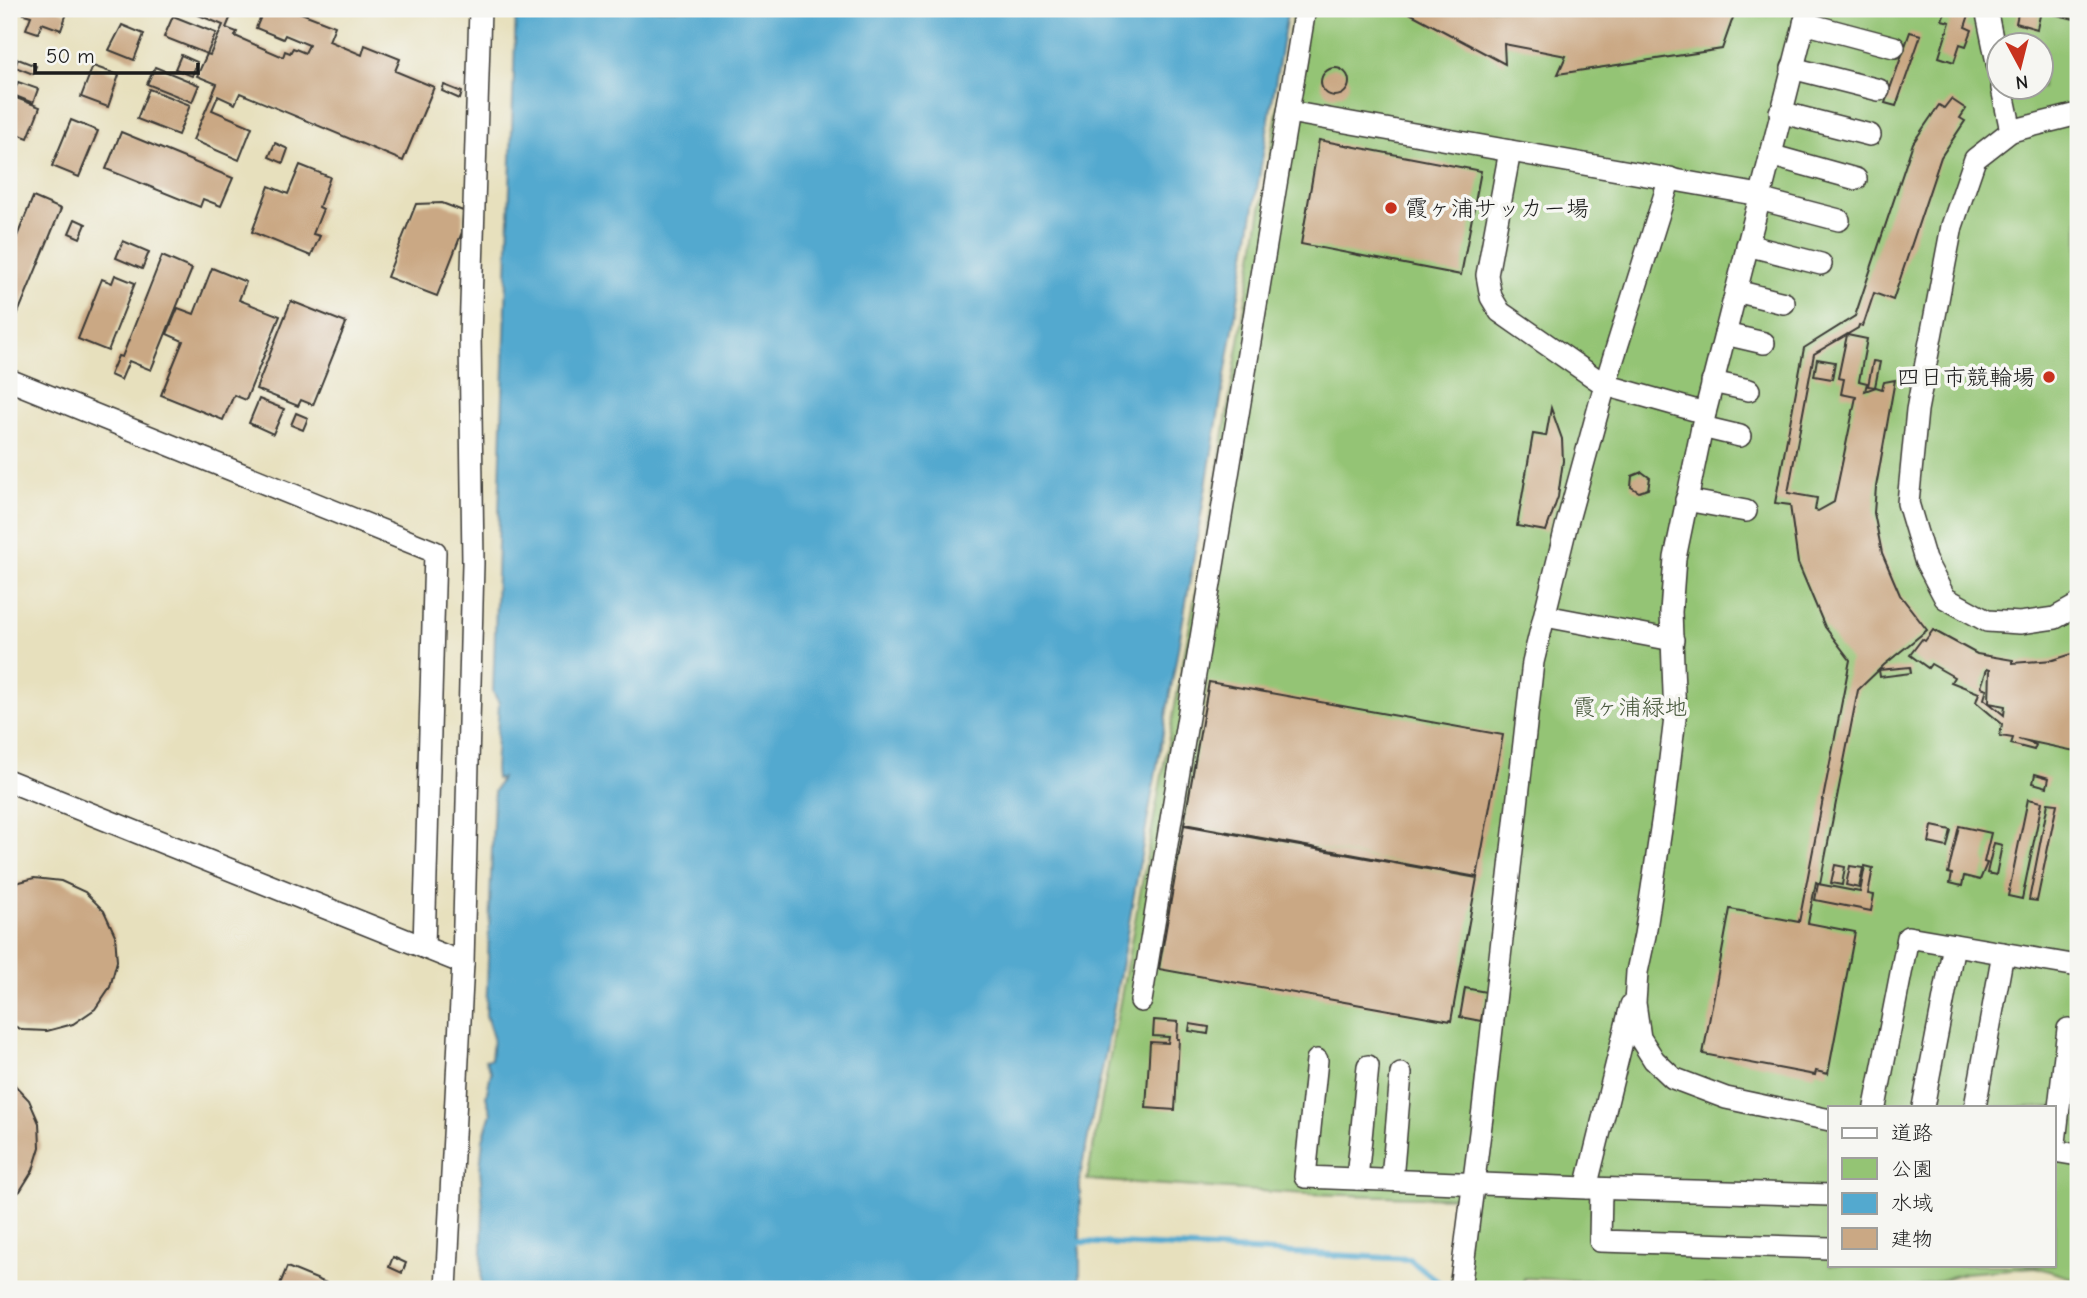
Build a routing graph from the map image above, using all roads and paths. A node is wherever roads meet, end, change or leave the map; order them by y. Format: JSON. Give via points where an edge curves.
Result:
{"nodes":[{"id":1,"x":480,"y":9,"type":"edge"},
{"id":2,"x":1305,"y":9,"type":"edge"},
{"id":3,"x":1986,"y":9,"type":"edge"},
{"id":4,"x":1806,"y":16,"type":"edge"},
{"id":5,"x":1991,"y":32,"type":"edge"},
{"id":6,"x":1894,"y":47,"type":"dead end"},
{"id":7,"x":1792,"y":68,"type":"junction"},
{"id":8,"x":1879,"y":90,"type":"dead end"},
{"id":9,"x":2005,"y":102,"type":"edge"},
{"id":10,"x":1289,"y":112,"type":"junction"},
{"id":11,"x":1780,"y":112,"type":"junction"},
{"id":12,"x":2078,"y":114,"type":"edge"},
{"id":13,"x":2011,"y":131,"type":"junction"},
{"id":14,"x":1870,"y":135,"type":"dead end"},
{"id":15,"x":1510,"y":151,"type":"junction"},
{"id":16,"x":1770,"y":155,"type":"junction"},
{"id":17,"x":1670,"y":178,"type":"junction"},
{"id":18,"x":1856,"y":179,"type":"dead end"},
{"id":19,"x":1759,"y":197,"type":"junction"},
{"id":20,"x":1839,"y":220,"type":"dead end"},
{"id":21,"x":1747,"y":245,"type":"junction"},
{"id":22,"x":1821,"y":264,"type":"dead end"},
{"id":23,"x":1736,"y":291,"type":"junction"},
{"id":24,"x":1784,"y":303,"type":"dead end"},
{"id":25,"x":1724,"y":334,"type":"junction"},
{"id":26,"x":1765,"y":343,"type":"dead end"},
{"id":27,"x":9,"y":380,"type":"edge"},
{"id":28,"x":1713,"y":383,"type":"junction"},
{"id":29,"x":1605,"y":385,"type":"junction"},
{"id":30,"x":1749,"y":390,"type":"dead end"},
{"id":31,"x":1703,"y":420,"type":"junction"},
{"id":32,"x":1740,"y":436,"type":"dead end"},
{"id":33,"x":1686,"y":500,"type":"junction"},
{"id":34,"x":1746,"y":511,"type":"dead end"},
{"id":35,"x":2078,"y":605,"type":"edge"},
{"id":36,"x":1545,"y":616,"type":"junction"},
{"id":37,"x":1672,"y":640,"type":"junction"},
{"id":38,"x":9,"y":781,"type":"edge"},
{"id":39,"x":1954,"y":945,"type":"junction"},
{"id":40,"x":424,"y":947,"type":"junction"},
{"id":41,"x":2003,"y":953,"type":"junction"},
{"id":42,"x":464,"y":962,"type":"junction"},
{"id":43,"x":2078,"y":966,"type":"edge"},
{"id":44,"x":1636,"y":986,"type":"junction"},
{"id":45,"x":1142,"y":1001,"type":"dead end"},
{"id":46,"x":2068,"y":1029,"type":"dead end"},
{"id":47,"x":1317,"y":1060,"type":"dead end"},
{"id":48,"x":1368,"y":1066,"type":"dead end"},
{"id":49,"x":1401,"y":1074,"type":"dead end"},
{"id":50,"x":1875,"y":1106,"type":"edge"},
{"id":51,"x":1923,"y":1106,"type":"edge"},
{"id":52,"x":1975,"y":1106,"type":"edge"},
{"id":53,"x":1828,"y":1120,"type":"edge"},
{"id":54,"x":2056,"y":1134,"type":"edge"},
{"id":55,"x":2056,"y":1151,"type":"edge"},
{"id":56,"x":2078,"y":1155,"type":"edge"},
{"id":57,"x":1357,"y":1179,"type":"junction"},
{"id":58,"x":1392,"y":1180,"type":"junction"},
{"id":59,"x":1594,"y":1189,"type":"junction"},
{"id":60,"x":1473,"y":1190,"type":"junction"},
{"id":61,"x":1828,"y":1195,"type":"edge"},
{"id":62,"x":1828,"y":1248,"type":"edge"},
{"id":63,"x":446,"y":1289,"type":"edge"},
{"id":64,"x":1460,"y":1289,"type":"edge"}],
"edges":[{"from":1,"to":42,"type":"street","via":[[470,337],[473,563]]},
{"from":2,"to":10,"type":"street"},
{"from":3,"to":5,"type":"street"},
{"from":4,"to":6,"type":"street"},
{"from":4,"to":7,"type":"street"},
{"from":7,"to":8,"type":"street"},
{"from":7,"to":11,"type":"street"},
{"from":9,"to":13,"type":"street"},
{"from":10,"to":15,"type":"street"},
{"from":10,"to":45,"type":"street"},
{"from":11,"to":14,"type":"street"},
{"from":11,"to":16,"type":"street"},
{"from":12,"to":13,"type":"street"},
{"from":13,"to":35,"type":"street","via":[[1975,159],[1952,226],[1917,410],[1908,503],[1925,560],[1945,598],[1987,621],[1998,622],[2055,618]]},
{"from":15,"to":17,"type":"street"},
{"from":15,"to":29,"type":"street","via":[[1487,275],[1491,297],[1500,312]]},
{"from":16,"to":18,"type":"street"},
{"from":16,"to":19,"type":"street"},
{"from":17,"to":19,"type":"street"},
{"from":17,"to":29,"type":"street"},
{"from":19,"to":20,"type":"street"},
{"from":19,"to":21,"type":"street"},
{"from":21,"to":22,"type":"street"},
{"from":21,"to":23,"type":"street"},
{"from":23,"to":24,"type":"street"},
{"from":23,"to":25,"type":"street"},
{"from":25,"to":26,"type":"street"},
{"from":25,"to":28,"type":"street"},
{"from":27,"to":40,"type":"street","via":[[435,552]]},
{"from":28,"to":30,"type":"street"},
{"from":28,"to":31,"type":"street"},
{"from":29,"to":31,"type":"street"},
{"from":29,"to":36,"type":"street"},
{"from":31,"to":32,"type":"street"},
{"from":31,"to":33,"type":"street"},
{"from":33,"to":34,"type":"street"},
{"from":33,"to":37,"type":"street","via":[[1675,558]]},
{"from":36,"to":37,"type":"street"},
{"from":36,"to":60,"type":"street","via":[[1534,662]]},
{"from":37,"to":44,"type":"street","via":[[1675,718]]},
{"from":38,"to":40,"type":"street"},
{"from":39,"to":41,"type":"street"},
{"from":39,"to":50,"type":"street","via":[[1908,937]]},
{"from":39,"to":51,"type":"street"},
{"from":40,"to":42,"type":"street"},
{"from":41,"to":43,"type":"street"},
{"from":41,"to":52,"type":"street"},
{"from":42,"to":63,"type":"street"},
{"from":44,"to":53,"type":"street","via":[[1640,1038],[1673,1078],[1726,1098]]},
{"from":44,"to":59,"type":"street"},
{"from":46,"to":54,"type":"street"},
{"from":47,"to":57,"type":"street","via":[[1306,1177]]},
{"from":48,"to":57,"type":"street"},
{"from":49,"to":58,"type":"street"},
{"from":55,"to":56,"type":"street"},
{"from":57,"to":58,"type":"street"},
{"from":58,"to":60,"type":"street"},
{"from":59,"to":60,"type":"street"},
{"from":59,"to":61,"type":"street"},
{"from":59,"to":62,"type":"street","via":[[1600,1241]]},
{"from":60,"to":64,"type":"street"}]}
